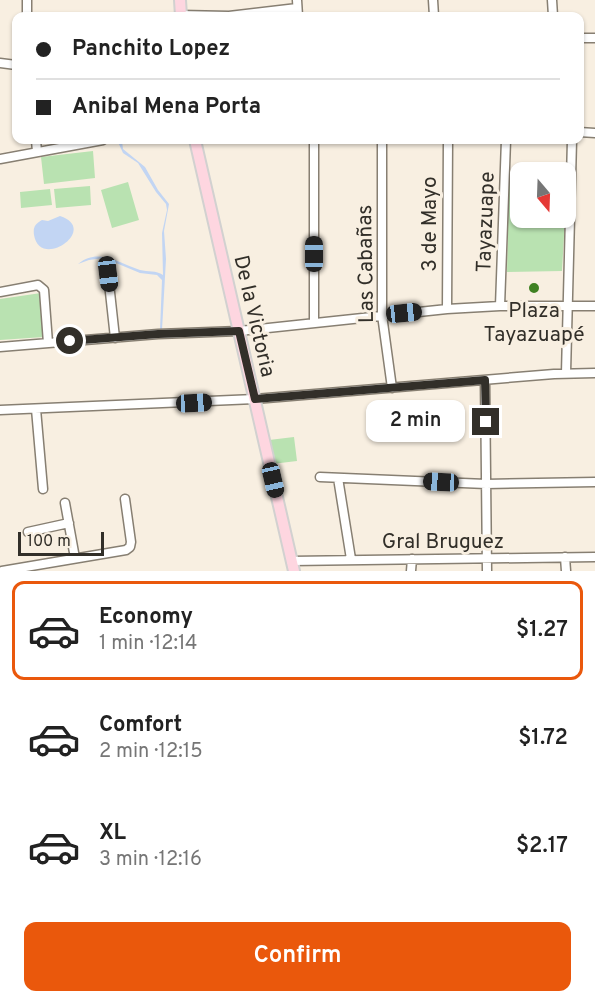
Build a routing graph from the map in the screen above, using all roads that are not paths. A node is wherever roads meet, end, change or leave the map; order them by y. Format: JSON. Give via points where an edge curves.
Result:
{"nodes":[{"id":1,"x":297,"y":8,"type":"edge"},
{"id":2,"x":264,"y":12,"type":"edge"},
{"id":3,"x":36,"y":144,"type":"edge"},
{"id":4,"x":82,"y":144,"type":"edge"},
{"id":5,"x":196,"y":144,"type":"edge"},
{"id":6,"x":314,"y":144,"type":"edge"},
{"id":7,"x":382,"y":144,"type":"edge"},
{"id":8,"x":448,"y":144,"type":"edge"},
{"id":9,"x":506,"y":144,"type":"edge"},
{"id":10,"x":573,"y":144,"type":"edge"},
{"id":11,"x":37,"y":152,"type":"junction"},
{"id":12,"x":0,"y":159,"type":"edge"},
{"id":13,"x":105,"y":268,"type":"dead end"},
{"id":14,"x":0,"y":292,"type":"edge"},
{"id":15,"x":567,"y":305,"type":"junction"},
{"id":16,"x":500,"y":306,"type":"junction"},
{"id":17,"x":595,"y":306,"type":"edge"},
{"id":18,"x":447,"y":309,"type":"junction"},
{"id":19,"x":382,"y":315,"type":"junction"},
{"id":20,"x":314,"y":322,"type":"junction"},
{"id":21,"x":239,"y":331,"type":"junction"},
{"id":22,"x":115,"y":338,"type":"junction"},
{"id":23,"x":48,"y":343,"type":"junction"},
{"id":24,"x":0,"y":347,"type":"edge"},
{"id":25,"x":566,"y":373,"type":"junction"},
{"id":26,"x":595,"y":373,"type":"edge"},
{"id":27,"x":485,"y":380,"type":"junction"},
{"id":28,"x":392,"y":388,"type":"junction"},
{"id":29,"x":255,"y":399,"type":"junction"},
{"id":30,"x":36,"y":409,"type":"junction"},
{"id":31,"x":0,"y":410,"type":"edge"},
{"id":32,"x":320,"y":477,"type":"dead end"},
{"id":33,"x":338,"y":478,"type":"junction"},
{"id":34,"x":595,"y":482,"type":"edge"},
{"id":35,"x":486,"y":484,"type":"junction"},
{"id":36,"x":44,"y":489,"type":"dead end"},
{"id":37,"x":125,"y":499,"type":"dead end"},
{"id":38,"x":65,"y":503,"type":"dead end"},
{"id":39,"x":69,"y":523,"type":"junction"},
{"id":40,"x":28,"y":532,"type":"dead end"},
{"id":41,"x":565,"y":557,"type":"junction"},
{"id":42,"x":595,"y":557,"type":"edge"},
{"id":43,"x":75,"y":558,"type":"junction"},
{"id":44,"x":351,"y":559,"type":"junction"},
{"id":45,"x":412,"y":559,"type":"junction"},
{"id":46,"x":486,"y":559,"type":"junction"},
{"id":47,"x":292,"y":566,"type":"edge"},
{"id":48,"x":2,"y":571,"type":"edge"},
{"id":49,"x":411,"y":571,"type":"edge"},
{"id":50,"x":487,"y":571,"type":"edge"},
{"id":51,"x":566,"y":571,"type":"edge"}],
"edges":[{"from":1,"to":2,"type":"street"},
{"from":3,"to":11,"type":"street"},
{"from":4,"to":11,"type":"street"},
{"from":5,"to":21,"type":"main road","name":"De la Victoria"},
{"from":6,"to":20,"type":"street"},
{"from":7,"to":19,"type":"street","name":"Las Cabañas"},
{"from":8,"to":18,"type":"street","name":"3 de Mayo"},
{"from":9,"to":16,"type":"street","name":"Tayazuape"},
{"from":10,"to":15,"type":"street"},
{"from":11,"to":12,"type":"street"},
{"from":13,"to":22,"type":"street"},
{"from":14,"to":23,"type":"street","via":[[42,287]]},
{"from":15,"to":16,"type":"street"},
{"from":15,"to":17,"type":"street"},
{"from":15,"to":25,"type":"street"},
{"from":16,"to":18,"type":"street"},
{"from":18,"to":19,"type":"street"},
{"from":19,"to":20,"type":"street"},
{"from":19,"to":28,"type":"street","name":"Las Cabañas"},
{"from":20,"to":21,"type":"street"},
{"from":21,"to":22,"type":"street"},
{"from":21,"to":29,"type":"main road","name":"De la Victoria"},
{"from":22,"to":23,"type":"street"},
{"from":23,"to":24,"type":"street"},
{"from":25,"to":26,"type":"street"},
{"from":25,"to":27,"type":"street"},
{"from":27,"to":28,"type":"street"},
{"from":27,"to":35,"type":"street"},
{"from":28,"to":29,"type":"street"},
{"from":29,"to":30,"type":"street"},
{"from":29,"to":47,"type":"main road","name":"De la Victoria"},
{"from":30,"to":31,"type":"street"},
{"from":30,"to":36,"type":"street"},
{"from":32,"to":33,"type":"street"},
{"from":33,"to":35,"type":"street"},
{"from":33,"to":44,"type":"street"},
{"from":34,"to":35,"type":"street"},
{"from":35,"to":46,"type":"street"},
{"from":37,"to":43,"type":"street","via":[[130,547]]},
{"from":38,"to":39,"type":"street"},
{"from":39,"to":40,"type":"street"},
{"from":39,"to":43,"type":"street"},
{"from":41,"to":42,"type":"street","name":"Gral Bruguez"},
{"from":41,"to":46,"type":"street","name":"Gral Bruguez"},
{"from":41,"to":51,"type":"street"},
{"from":43,"to":48,"type":"street"},
{"from":44,"to":45,"type":"street","name":"Gral Bruguez"},
{"from":44,"to":47,"type":"street","name":"Gral Bruguez"},
{"from":45,"to":46,"type":"street","name":"Gral Bruguez"},
{"from":45,"to":49,"type":"street"},
{"from":46,"to":50,"type":"street"}]}
